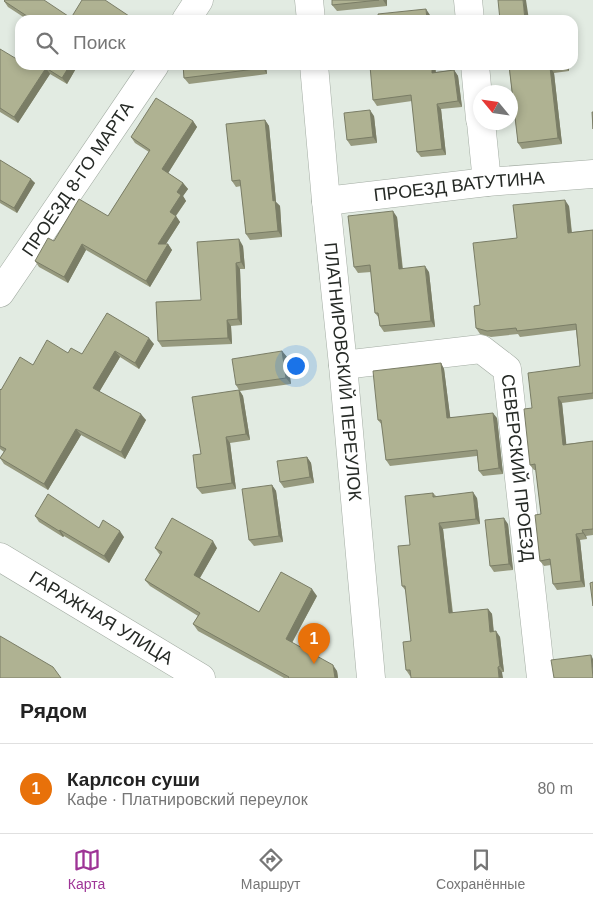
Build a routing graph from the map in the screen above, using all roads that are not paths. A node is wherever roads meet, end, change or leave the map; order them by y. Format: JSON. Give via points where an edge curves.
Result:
{"nodes":[{"id":1,"x":199,"y":0,"type":"edge"},
{"id":2,"x":309,"y":0,"type":"edge"},
{"id":3,"x":468,"y":0,"type":"edge"},
{"id":4,"x":189,"y":15,"type":"edge"},
{"id":5,"x":310,"y":15,"type":"edge"},
{"id":6,"x":470,"y":15,"type":"edge"},
{"id":7,"x":152,"y":70,"type":"edge"},
{"id":8,"x":314,"y":70,"type":"edge"},
{"id":9,"x":476,"y":70,"type":"edge"},
{"id":10,"x":477,"y":85,"type":"edge"},
{"id":11,"x":482,"y":130,"type":"edge"},
{"id":12,"x":593,"y":174,"type":"edge"},
{"id":13,"x":487,"y":182,"type":"junction"},
{"id":14,"x":326,"y":201,"type":"junction"},
{"id":15,"x":0,"y":293,"type":"edge"},
{"id":16,"x":343,"y":365,"type":"junction"},
{"id":17,"x":0,"y":557,"type":"edge"},
{"id":18,"x":166,"y":668,"type":"edge"},
{"id":19,"x":201,"y":678,"type":"edge"},
{"id":20,"x":371,"y":678,"type":"edge"},
{"id":21,"x":540,"y":678,"type":"edge"}],
"edges":[{"from":1,"to":4,"type":"street"},
{"from":2,"to":5,"type":"street"},
{"from":3,"to":6,"type":"street"},
{"from":7,"to":15,"type":"street","name":"ПРОЕЗД 8-ГО МАРТА"},
{"from":8,"to":14,"type":"street","name":"ПЛАТНИРОВСКИЙ ПЕРЕУЛОК"},
{"from":9,"to":10,"type":"street"},
{"from":11,"to":13,"type":"street"},
{"from":12,"to":13,"type":"street","name":"ПРОЕЗД ВАТУТИНА"},
{"from":13,"to":14,"type":"street","name":"ПРОЕЗД ВАТУТИНА"},
{"from":14,"to":16,"type":"street","name":"ПЛАТНИРОВСКИЙ ПЕРЕУЛОК"},
{"from":16,"to":20,"type":"street","name":"ПЛАТНИРОВСКИЙ ПЕРЕУЛОК"},
{"from":16,"to":21,"type":"street","name":"СЕВЕРСКИЙ ПРОЕЗД","via":[[481,349],[507,369]]},
{"from":17,"to":18,"type":"street","name":"ГАРАЖНАЯ УЛИЦА"},
{"from":18,"to":19,"type":"street","name":"ГАРАЖНАЯ УЛИЦА"}]}
